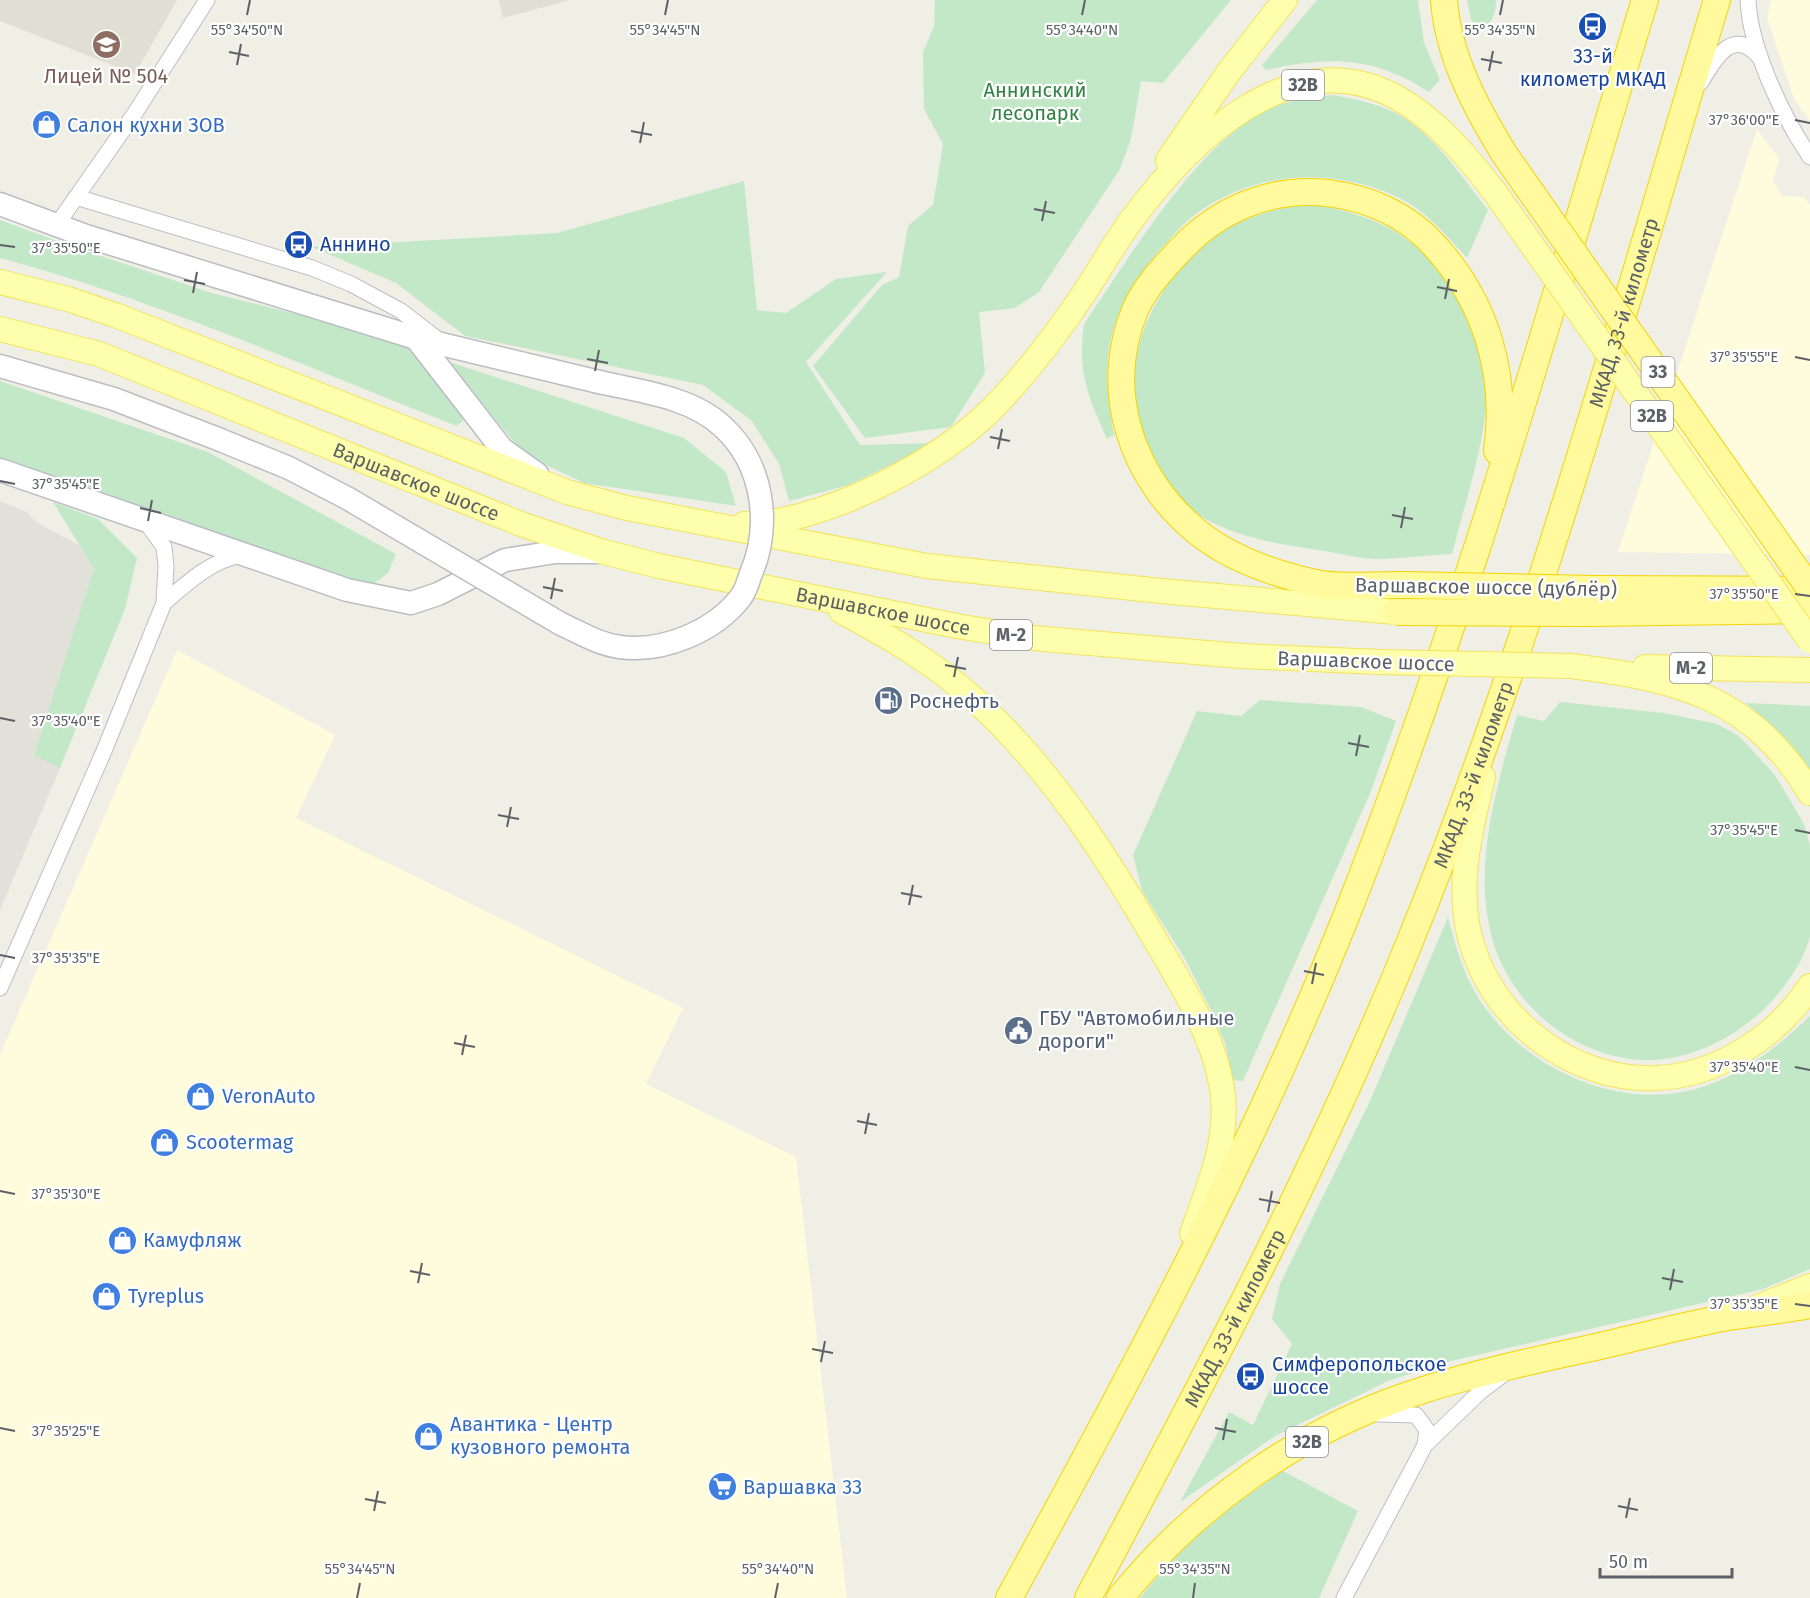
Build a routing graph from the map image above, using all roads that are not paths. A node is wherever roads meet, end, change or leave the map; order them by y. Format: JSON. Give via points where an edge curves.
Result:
{"nodes":[{"id":1,"x":207,"y":0,"type":"edge"},
{"id":2,"x":1285,"y":0,"type":"edge"},
{"id":3,"x":1444,"y":0,"type":"edge"},
{"id":4,"x":1645,"y":0,"type":"edge"},
{"id":5,"x":1717,"y":0,"type":"edge"},
{"id":6,"x":1748,"y":0,"type":"edge"},
{"id":7,"x":1763,"y":61,"type":"junction"},
{"id":8,"x":1670,"y":154,"type":"junction"},
{"id":9,"x":1810,"y":157,"type":"edge"},
{"id":10,"x":76,"y":197,"type":"junction"},
{"id":11,"x":0,"y":204,"type":"edge"},
{"id":12,"x":1129,"y":225,"type":"junction"},
{"id":13,"x":56,"y":226,"type":"junction"},
{"id":14,"x":0,"y":282,"type":"edge"},
{"id":15,"x":0,"y":329,"type":"edge"},
{"id":16,"x":416,"y":338,"type":"junction"},
{"id":17,"x":444,"y":344,"type":"junction"},
{"id":18,"x":0,"y":366,"type":"edge"},
{"id":19,"x":0,"y":470,"type":"edge"},
{"id":20,"x":567,"y":492,"type":"junction"},
{"id":21,"x":146,"y":522,"type":"junction"},
{"id":22,"x":711,"y":525,"type":"junction"},
{"id":23,"x":1478,"y":545,"type":"junction"},
{"id":24,"x":604,"y":552,"type":"junction"},
{"id":25,"x":241,"y":555,"type":"junction"},
{"id":26,"x":1318,"y":584,"type":"junction"},
{"id":27,"x":1810,"y":590,"type":"edge"},
{"id":28,"x":1161,"y":591,"type":"junction"},
{"id":29,"x":824,"y":600,"type":"junction"},
{"id":30,"x":1591,"y":601,"type":"junction"},
{"id":31,"x":164,"y":603,"type":"junction"},
{"id":32,"x":1810,"y":610,"type":"edge"},
{"id":33,"x":1396,"y":612,"type":"joint"},
{"id":34,"x":1810,"y":641,"type":"edge"},
{"id":35,"x":1515,"y":654,"type":"junction"},
{"id":36,"x":1571,"y":666,"type":"junction"},
{"id":37,"x":1810,"y":670,"type":"edge"},
{"id":38,"x":1810,"y":793,"type":"edge"},
{"id":39,"x":1810,"y":986,"type":"edge"},
{"id":40,"x":0,"y":988,"type":"edge"},
{"id":41,"x":1810,"y":1286,"type":"edge"},
{"id":42,"x":1169,"y":1296,"type":"junction"},
{"id":43,"x":1810,"y":1305,"type":"edge"},
{"id":44,"x":1727,"y":1318,"type":"junction"},
{"id":45,"x":1518,"y":1364,"type":"junction"},
{"id":46,"x":1360,"y":1414,"type":"junction"},
{"id":47,"x":1425,"y":1445,"type":"junction"},
{"id":48,"x":1009,"y":1598,"type":"edge"},
{"id":49,"x":1088,"y":1598,"type":"edge"},
{"id":50,"x":1120,"y":1598,"type":"edge"},
{"id":51,"x":1344,"y":1598,"type":"edge"}],
"edges":[{"from":1,"to":10,"type":"street"},
{"from":2,"to":12,"type":"main road","via":[[1195,118]]},
{"from":3,"to":27,"type":"highway","number":"33","bridge":true,"via":[[1452,44],[1467,84],[1505,155]]},
{"from":4,"to":23,"type":"highway"},
{"from":5,"to":8,"type":"highway","name":"МКАД, 33-й километр"},
{"from":6,"to":7,"type":"street","via":[[1748,14]]},
{"from":7,"to":8,"type":"street","via":[[1754,50],[1741,44],[1727,47],[1714,59],[1693,97]]},
{"from":7,"to":9,"type":"street","via":[[1785,117]]},
{"from":8,"to":35,"type":"highway","name":"МКАД, 33-й километр"},
{"from":10,"to":13,"type":"street"},
{"from":10,"to":17,"type":"street","via":[[312,268],[401,311]]},
{"from":11,"to":13,"type":"main road"},
{"from":12,"to":22,"type":"main road","via":[[1029,369],[993,408],[951,443],[856,497],[759,524]]},
{"from":12,"to":34,"type":"main road","number":"32B","bridge":true,"via":[[1181,161],[1222,122],[1259,99],[1297,85],[1333,81],[1365,85],[1395,97],[1420,113],[1469,159],[1494,191]]},
{"from":13,"to":16,"type":"main road"},
{"from":14,"to":20,"type":"main road","via":[[115,315]]},
{"from":15,"to":24,"type":"main road","name":"Варшавское шоссе","via":[[89,352],[160,377],[521,524]]},
{"from":16,"to":17,"type":"main road"},
{"from":16,"to":20,"type":"main road","via":[[502,448]]},
{"from":17,"to":18,"type":"main road","bridge":true,"via":[[695,408],[722,426],[747,459],[761,495],[763,529],[756,562],[742,596],[719,620],[692,635],[656,646],[622,647],[598,642],[289,468],[114,399]]},
{"from":19,"to":21,"type":"main road"},
{"from":20,"to":22,"type":"main road"},
{"from":21,"to":25,"type":"main road"},
{"from":21,"to":31,"type":"street","via":[[164,547]]},
{"from":22,"to":28,"type":"main road","via":[[927,566]]},
{"from":23,"to":26,"type":"highway","via":[[1498,447],[1500,394],[1492,346],[1476,304],[1454,267],[1427,237],[1392,212],[1350,196],[1305,191],[1267,197],[1228,211],[1193,236],[1164,267],[1137,306],[1123,347],[1120,392],[1128,435],[1146,476],[1172,509],[1201,535],[1236,556]]},
{"from":23,"to":42,"type":"highway","via":[[1421,717],[1346,916],[1264,1104]]},
{"from":24,"to":25,"type":"main road","via":[[555,552],[505,561],[411,603],[347,590]]},
{"from":24,"to":29,"type":"main road","name":"Варшавское шоссе","number":"М-2"},
{"from":25,"to":31,"type":"street","via":[[226,558],[195,576]]},
{"from":26,"to":28,"type":"main road","name":"Варшавское шоссе (дублёр)"},
{"from":26,"to":30,"type":"highway","name":"Варшавское шоссе (дублёр)","bridge":true,"via":[[1405,585]]},
{"from":27,"to":30,"type":"highway","name":"Варшавское шоссе (дублёр)"},
{"from":28,"to":33,"type":"main road"},
{"from":29,"to":36,"type":"main road","name":"Варшавское шоссе","number":"М-2","bridge":true,"via":[[1033,638],[1380,663]]},
{"from":29,"to":42,"type":"main road","via":[[943,673],[978,702],[1048,778],[1135,905],[1200,1019],[1214,1054],[1223,1120],[1211,1182]]},
{"from":30,"to":32,"type":"highway"},
{"from":30,"to":33,"type":"highway","bridge":true},
{"from":31,"to":40,"type":"street"},
{"from":35,"to":39,"type":"main road","via":[[1471,827],[1464,880],[1465,918],[1474,951],[1488,984],[1508,1011],[1531,1034],[1590,1067],[1623,1076],[1655,1078],[1714,1065],[1742,1051],[1771,1031]]},
{"from":35,"to":49,"type":"highway","name":"МКАД, 33-й километр","via":[[1450,839],[1370,1038],[1281,1227]]},
{"from":36,"to":37,"type":"main road","name":"Варшавское шоссе","number":"М-2"},
{"from":36,"to":38,"type":"main road","via":[[1674,684],[1714,700],[1746,719],[1772,742]]},
{"from":41,"to":44,"type":"main road","number":"32B"},
{"from":42,"to":48,"type":"highway"},
{"from":43,"to":44,"type":"highway"},
{"from":44,"to":45,"type":"highway","number":"32B"},
{"from":45,"to":46,"type":"highway","number":"32B","via":[[1409,1395]]},
{"from":45,"to":47,"type":"street","via":[[1480,1392]]},
{"from":46,"to":47,"type":"street","via":[[1416,1416],[1427,1430]]},
{"from":46,"to":50,"type":"highway","number":"32B","via":[[1326,1430],[1231,1491],[1182,1530]]},
{"from":47,"to":51,"type":"street"}]}
